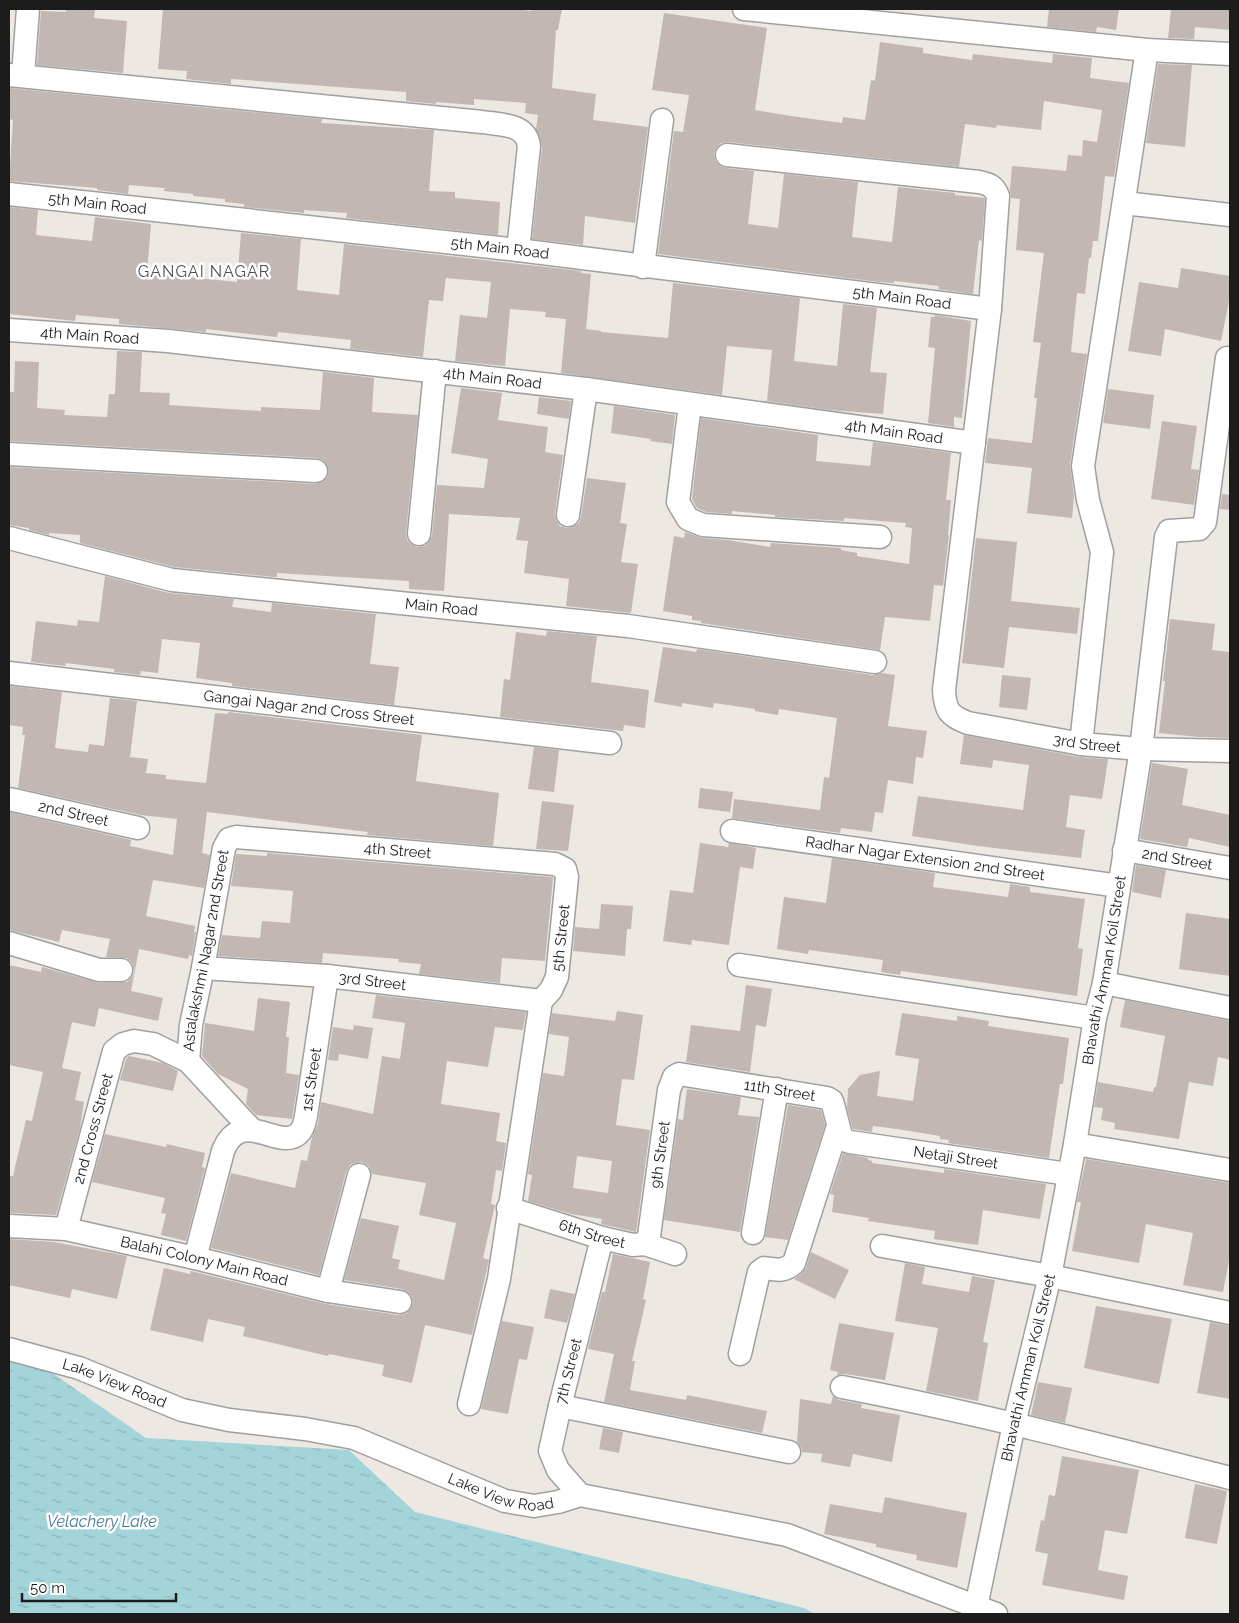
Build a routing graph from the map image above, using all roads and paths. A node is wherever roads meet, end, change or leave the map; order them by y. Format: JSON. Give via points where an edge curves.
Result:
{"nodes":[{"id":1,"x":28,"y":9,"type":"edge"},
{"id":2,"x":744,"y":9,"type":"edge"},
{"id":3,"x":1147,"y":50,"type":"junction"},
{"id":4,"x":1230,"y":54,"type":"edge"},
{"id":5,"x":16,"y":75,"type":"edge"},
{"id":6,"x":662,"y":120,"type":"dead end"},
{"id":7,"x":727,"y":155,"type":"dead end"},
{"id":8,"x":9,"y":194,"type":"edge"},
{"id":9,"x":1124,"y":203,"type":"junction"},
{"id":10,"x":1230,"y":214,"type":"edge"},
{"id":11,"x":518,"y":250,"type":"junction"},
{"id":12,"x":643,"y":267,"type":"junction"},
{"id":13,"x":990,"y":309,"type":"junction"},
{"id":14,"x":9,"y":330,"type":"edge"},
{"id":15,"x":1227,"y":358,"type":"dead end"},
{"id":16,"x":435,"y":371,"type":"junction"},
{"id":17,"x":586,"y":389,"type":"junction"},
{"id":18,"x":690,"y":404,"type":"junction"},
{"id":19,"x":974,"y":443,"type":"junction"},
{"id":20,"x":9,"y":454,"type":"edge"},
{"id":21,"x":316,"y":471,"type":"dead end"},
{"id":22,"x":568,"y":515,"type":"dead end"},
{"id":23,"x":419,"y":534,"type":"dead end"},
{"id":24,"x":880,"y":537,"type":"dead end"},
{"id":25,"x":9,"y":538,"type":"edge"},
{"id":26,"x":875,"y":662,"type":"dead end"},
{"id":27,"x":9,"y":673,"type":"edge"},
{"id":28,"x":610,"y":743,"type":"dead end"},
{"id":29,"x":1081,"y":744,"type":"junction"},
{"id":30,"x":1141,"y":750,"type":"junction"},
{"id":31,"x":1230,"y":751,"type":"edge"},
{"id":32,"x":9,"y":799,"type":"edge"},
{"id":33,"x":138,"y":828,"type":"dead end"},
{"id":34,"x":732,"y":832,"type":"dead end"},
{"id":35,"x":229,"y":839,"type":"joint"},
{"id":36,"x":1124,"y":850,"type":"junction"},
{"id":37,"x":1230,"y":868,"type":"edge"},
{"id":38,"x":565,"y":869,"type":"joint"},
{"id":39,"x":1119,"y":886,"type":"junction"},
{"id":40,"x":9,"y":943,"type":"edge"},
{"id":41,"x":739,"y":965,"type":"dead end"},
{"id":42,"x":203,"y":968,"type":"junction"},
{"id":43,"x":121,"y":970,"type":"dead end"},
{"id":44,"x":327,"y":976,"type":"junction"},
{"id":45,"x":1104,"y":983,"type":"junction"},
{"id":46,"x":541,"y":1001,"type":"junction"},
{"id":47,"x":1230,"y":1008,"type":"edge"},
{"id":48,"x":1095,"y":1018,"type":"junction"},
{"id":49,"x":188,"y":1061,"type":"junction"},
{"id":50,"x":686,"y":1074,"type":"joint"},
{"id":51,"x":777,"y":1089,"type":"junction"},
{"id":52,"x":252,"y":1130,"type":"junction"},
{"id":53,"x":841,"y":1133,"type":"junction"},
{"id":54,"x":1075,"y":1144,"type":"junction"},
{"id":55,"x":1230,"y":1170,"type":"edge"},
{"id":56,"x":1068,"y":1174,"type":"junction"},
{"id":57,"x":359,"y":1175,"type":"dead end"},
{"id":58,"x":508,"y":1208,"type":"junction"},
{"id":59,"x":9,"y":1226,"type":"edge"},
{"id":60,"x":66,"y":1229,"type":"junction"},
{"id":61,"x":753,"y":1233,"type":"dead end"},
{"id":62,"x":602,"y":1238,"type":"junction"},
{"id":63,"x":645,"y":1244,"type":"junction"},
{"id":64,"x":882,"y":1246,"type":"dead end"},
{"id":65,"x":675,"y":1254,"type":"dead end"},
{"id":66,"x":195,"y":1258,"type":"junction"},
{"id":67,"x":1050,"y":1276,"type":"junction"},
{"id":68,"x":328,"y":1291,"type":"junction"},
{"id":69,"x":400,"y":1302,"type":"dead end"},
{"id":70,"x":1230,"y":1313,"type":"edge"},
{"id":71,"x":9,"y":1349,"type":"edge"},
{"id":72,"x":740,"y":1354,"type":"dead end"},
{"id":73,"x":842,"y":1388,"type":"dead end"},
{"id":74,"x":468,"y":1404,"type":"dead end"},
{"id":75,"x":560,"y":1406,"type":"junction"},
{"id":76,"x":1014,"y":1424,"type":"junction"},
{"id":77,"x":789,"y":1452,"type":"dead end"},
{"id":78,"x":1230,"y":1478,"type":"edge"},
{"id":79,"x":580,"y":1496,"type":"junction"},
{"id":80,"x":986,"y":1610,"type":"edge"}],
"edges":[{"from":1,"to":5,"type":"street"},
{"from":2,"to":3,"type":"street"},
{"from":3,"to":4,"type":"street"},
{"from":3,"to":9,"type":"street"},
{"from":5,"to":11,"type":"street","via":[[510,126],[521,130],[528,138],[529,146]]},
{"from":6,"to":12,"type":"street"},
{"from":7,"to":13,"type":"street","via":[[990,184],[998,196]]},
{"from":8,"to":11,"type":"street","name":"5th Main Road"},
{"from":9,"to":10,"type":"street"},
{"from":9,"to":29,"type":"street","via":[[1083,466],[1102,552]]},
{"from":11,"to":12,"type":"street","name":"5th Main Road"},
{"from":12,"to":13,"type":"street","name":"5th Main Road"},
{"from":13,"to":19,"type":"street"},
{"from":14,"to":16,"type":"street","name":"4th Main Road","via":[[168,341]]},
{"from":15,"to":30,"type":"street","name":"Bhavathi Amman Koil Street","via":[[1205,522],[1199,529],[1169,531],[1166,537]]},
{"from":16,"to":17,"type":"street","name":"4th Main Road"},
{"from":16,"to":23,"type":"street"},
{"from":17,"to":18,"type":"street","name":"4th Main Road"},
{"from":17,"to":22,"type":"street"},
{"from":18,"to":19,"type":"street","name":"4th Main Road"},
{"from":18,"to":24,"type":"street","via":[[678,502],[688,519],[703,525]]},
{"from":19,"to":29,"type":"street","name":"3rd Street","via":[[944,702],[948,712],[968,723]]},
{"from":20,"to":21,"type":"street"},
{"from":25,"to":26,"type":"street","name":"Main Road","via":[[172,580],[628,626]]},
{"from":27,"to":28,"type":"street","name":"Gangai Nagar 2nd Cross Street"},
{"from":29,"to":30,"type":"street","name":"3rd Street"},
{"from":30,"to":31,"type":"street","name":"3rd Street"},
{"from":30,"to":36,"type":"street","name":"Bhavathi Amman Koil Street"},
{"from":32,"to":33,"type":"street","name":"2nd Street"},
{"from":34,"to":39,"type":"street","name":"Radhar Nagar Extension 2nd Street"},
{"from":35,"to":38,"type":"street","name":"4th Street","via":[[236,837],[546,863]]},
{"from":35,"to":42,"type":"street","name":"Astalakshmi Nagar 2nd Street","via":[[224,848]]},
{"from":36,"to":37,"type":"street","name":"2nd Street"},
{"from":36,"to":39,"type":"street","name":"Bhavathi Amman Koil Street"},
{"from":38,"to":46,"type":"street","name":"5th Street","via":[[558,977]]},
{"from":39,"to":45,"type":"street","name":"Bhavathi Amman Koil Street"},
{"from":40,"to":43,"type":"street","via":[[99,970]]},
{"from":41,"to":48,"type":"street"},
{"from":42,"to":44,"type":"street","name":"3rd Street"},
{"from":42,"to":49,"type":"street","name":"Astalakshmi Nagar 2nd Street"},
{"from":44,"to":46,"type":"street","name":"3rd Street"},
{"from":44,"to":52,"type":"street","name":"1st Street","via":[[304,1126],[291,1138]]},
{"from":45,"to":47,"type":"street"},
{"from":45,"to":48,"type":"street","name":"Bhavathi Amman Koil Street"},
{"from":46,"to":58,"type":"street"},
{"from":48,"to":54,"type":"street","name":"Bhavathi Amman Koil Street"},
{"from":49,"to":52,"type":"street"},
{"from":49,"to":60,"type":"street","name":"2nd Cross Street","via":[[153,1044],[134,1041],[114,1051]]},
{"from":50,"to":51,"type":"street","name":"11th Street"},
{"from":50,"to":63,"type":"street","name":"9th Street","via":[[679,1074],[672,1081],[649,1236]]},
{"from":51,"to":53,"type":"street","name":"11th Street","via":[[832,1101]]},
{"from":51,"to":61,"type":"street"},
{"from":52,"to":66,"type":"street","via":[[232,1135],[227,1142]]},
{"from":53,"to":56,"type":"street","name":"Netaji Street"},
{"from":53,"to":72,"type":"street","via":[[794,1263],[788,1269],[764,1268],[759,1272]]},
{"from":54,"to":55,"type":"street"},
{"from":54,"to":56,"type":"street","name":"Bhavathi Amman Koil Street"},
{"from":56,"to":67,"type":"street","name":"Bhavathi Amman Koil Street"},
{"from":57,"to":68,"type":"street"},
{"from":58,"to":62,"type":"street","name":"6th Street"},
{"from":58,"to":74,"type":"street","via":[[499,1279]]},
{"from":59,"to":60,"type":"street","name":"Balahi Colony Main Road"},
{"from":60,"to":66,"type":"street","name":"Balahi Colony Main Road"},
{"from":62,"to":63,"type":"street","name":"6th Street","via":[[633,1245]]},
{"from":62,"to":75,"type":"street","name":"7th Street"},
{"from":63,"to":65,"type":"street","name":"6th Street"},
{"from":64,"to":67,"type":"street"},
{"from":66,"to":68,"type":"street","name":"Balahi Colony Main Road"},
{"from":67,"to":70,"type":"street"},
{"from":67,"to":76,"type":"street","name":"Bhavathi Amman Koil Street"},
{"from":68,"to":69,"type":"street","name":"Balahi Colony Main Road"},
{"from":71,"to":79,"type":"street","name":"Lake View Road","via":[[79,1368],[182,1410],[354,1438],[505,1502],[534,1506]]},
{"from":73,"to":76,"type":"street"},
{"from":75,"to":77,"type":"street"},
{"from":75,"to":79,"type":"street","name":"7th Street","via":[[550,1451],[558,1470]]},
{"from":76,"to":78,"type":"street"},
{"from":76,"to":80,"type":"street","name":"Bhavathi Amman Koil Street"},
{"from":79,"to":80,"type":"street","name":"Lake View Road","via":[[787,1536]]}]}
